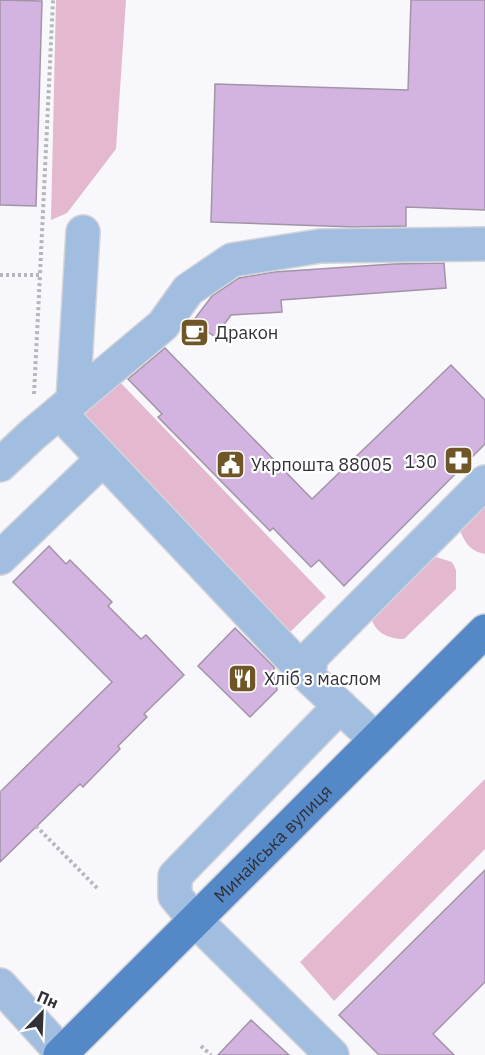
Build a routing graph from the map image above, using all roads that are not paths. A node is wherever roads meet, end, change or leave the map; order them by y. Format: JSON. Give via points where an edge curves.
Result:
{"nodes":[{"id":1,"x":83,"y":232,"type":"dead end"},
{"id":2,"x":485,"y":244,"type":"edge"},
{"id":3,"x":66,"y":406,"type":"junction"},
{"id":4,"x":103,"y":459,"type":"junction"},
{"id":5,"x":0,"y":465,"type":"edge"},
{"id":6,"x":485,"y":482,"type":"edge"},
{"id":7,"x":0,"y":558,"type":"edge"},
{"id":8,"x":485,"y":631,"type":"edge"},
{"id":9,"x":310,"y":666,"type":"dead end"},
{"id":10,"x":340,"y":706,"type":"junction"},
{"id":11,"x":376,"y":740,"type":"junction"},
{"id":12,"x":195,"y":920,"type":"junction"},
{"id":13,"x":0,"y":984,"type":"edge"},
{"id":14,"x":61,"y":1054,"type":"edge"},
{"id":15,"x":332,"y":1055,"type":"edge"}],
"edges":[{"from":1,"to":3,"type":"street"},
{"from":2,"to":3,"type":"street","via":[[320,246],[232,260],[188,290],[163,325]]},
{"from":3,"to":4,"type":"street"},
{"from":3,"to":5,"type":"street"},
{"from":4,"to":7,"type":"street"},
{"from":4,"to":10,"type":"street"},
{"from":6,"to":9,"type":"street","via":[[311,657]]},
{"from":8,"to":11,"type":"main road","name":"Минайська вулиця"},
{"from":10,"to":11,"type":"street"},
{"from":10,"to":12,"type":"street","via":[[175,876],[175,896]]},
{"from":11,"to":12,"type":"main road","name":"Минайська вулиця"},
{"from":12,"to":14,"type":"main road","name":"Минайська вулиця"},
{"from":12,"to":15,"type":"street"},
{"from":13,"to":14,"type":"street"}]}
